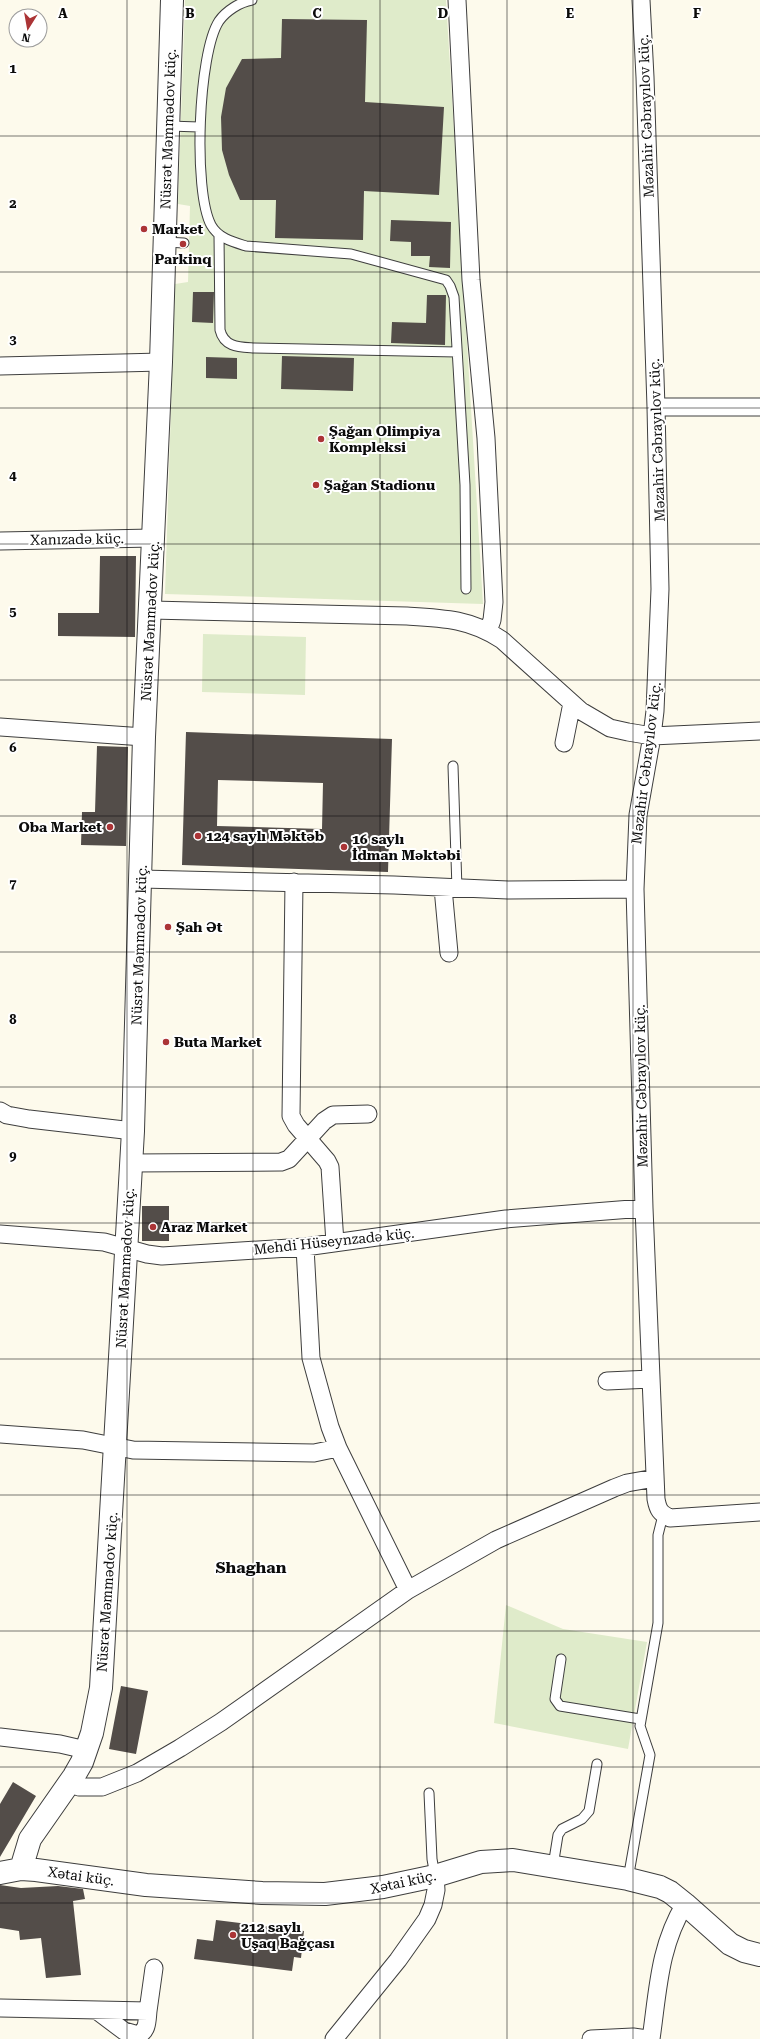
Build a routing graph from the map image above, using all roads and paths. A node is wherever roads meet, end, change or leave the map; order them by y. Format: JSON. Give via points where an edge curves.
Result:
{"nodes":[{"id":1,"x":172,"y":0,"type":"edge"},
{"id":2,"x":252,"y":0,"type":"edge"},
{"id":3,"x":457,"y":0,"type":"edge"},
{"id":4,"x":641,"y":0,"type":"edge"},
{"id":5,"x":169,"y":126,"type":"junction"},
{"id":6,"x":199,"y":126,"type":"junction"},
{"id":7,"x":219,"y":235,"type":"junction"},
{"id":8,"x":457,"y":352,"type":"junction"},
{"id":9,"x":161,"y":362,"type":"junction"},
{"id":10,"x":0,"y":366,"type":"edge"},
{"id":11,"x":656,"y":407,"type":"junction"},
{"id":12,"x":760,"y":407,"type":"edge"},
{"id":13,"x":153,"y":538,"type":"junction"},
{"id":14,"x":0,"y":541,"type":"edge"},
{"id":15,"x":466,"y":589,"type":"dead end"},
{"id":16,"x":151,"y":610,"type":"junction"},
{"id":17,"x":488,"y":631,"type":"junction"},
{"id":18,"x":572,"y":703,"type":"junction"},
{"id":19,"x":0,"y":726,"type":"edge"},
{"id":20,"x":760,"y":730,"type":"edge"},
{"id":21,"x":652,"y":736,"type":"junction"},
{"id":22,"x":144,"y":737,"type":"junction"},
{"id":23,"x":564,"y":743,"type":"dead end"},
{"id":24,"x":453,"y":766,"type":"dead end"},
{"id":25,"x":141,"y":879,"type":"junction"},
{"id":26,"x":294,"y":882,"type":"junction"},
{"id":27,"x":450,"y":889,"type":"junction"},
{"id":28,"x":635,"y":889,"type":"junction"},
{"id":29,"x":449,"y":954,"type":"dead end"},
{"id":30,"x":0,"y":1111,"type":"edge"},
{"id":31,"x":368,"y":1114,"type":"dead end"},
{"id":32,"x":133,"y":1131,"type":"junction"},
{"id":33,"x":308,"y":1140,"type":"junction"},
{"id":34,"x":132,"y":1163,"type":"junction"},
{"id":35,"x":644,"y":1208,"type":"junction"},
{"id":36,"x":0,"y":1234,"type":"edge"},
{"id":37,"x":334,"y":1243,"type":"junction"},
{"id":38,"x":125,"y":1247,"type":"junction"},
{"id":39,"x":306,"y":1247,"type":"junction"},
{"id":40,"x":651,"y":1379,"type":"junction"},
{"id":41,"x":607,"y":1381,"type":"dead end"},
{"id":42,"x":0,"y":1434,"type":"edge"},
{"id":43,"x":116,"y":1448,"type":"junction"},
{"id":44,"x":338,"y":1448,"type":"junction"},
{"id":45,"x":655,"y":1478,"type":"junction"},
{"id":46,"x":760,"y":1512,"type":"edge"},
{"id":47,"x":663,"y":1515,"type":"junction"},
{"id":48,"x":408,"y":1590,"type":"junction"},
{"id":49,"x":560,"y":1660,"type":"dead end"},
{"id":50,"x":640,"y":1719,"type":"junction"},
{"id":51,"x":0,"y":1737,"type":"edge"},
{"id":52,"x":86,"y":1750,"type":"junction"},
{"id":53,"x":597,"y":1764,"type":"dead end"},
{"id":54,"x":69,"y":1783,"type":"junction"},
{"id":55,"x":429,"y":1793,"type":"dead end"},
{"id":56,"x":553,"y":1866,"type":"junction"},
{"id":57,"x":10,"y":1871,"type":"edge"},
{"id":58,"x":435,"y":1876,"type":"junction"},
{"id":59,"x":628,"y":1879,"type":"junction"},
{"id":60,"x":685,"y":1904,"type":"junction"},
{"id":61,"x":760,"y":1956,"type":"edge"},
{"id":62,"x":154,"y":1968,"type":"dead end"},
{"id":63,"x":0,"y":2008,"type":"edge"},
{"id":64,"x":96,"y":2010,"type":"junction"},
{"id":65,"x":148,"y":2011,"type":"junction"},
{"id":66,"x":334,"y":2039,"type":"edge"},
{"id":67,"x":591,"y":2039,"type":"edge"},
{"id":68,"x":647,"y":2039,"type":"edge"},
{"id":69,"x":651,"y":2039,"type":"edge"}],
"edges":[{"from":1,"to":5,"type":"street","name":"Nüsrət Məmmədov küç."},
{"from":2,"to":6,"type":"lane","via":[[231,9],[220,21],[213,36]]},
{"from":3,"to":17,"type":"street","via":[[471,280],[485,431],[494,602]]},
{"from":4,"to":11,"type":"street","name":"Məzahir Cəbrayılov küç."},
{"from":5,"to":6,"type":"lane"},
{"from":5,"to":9,"type":"street","name":"Nüsrət Məmmədov küç.","via":[[174,242]]},
{"from":6,"to":7,"type":"lane","via":[[205,203],[211,226]]},
{"from":7,"to":8,"type":"lane","via":[[231,242],[260,248],[351,254],[446,280],[454,297]]},
{"from":7,"to":8,"type":"lane","via":[[220,330],[226,342],[253,348]]},
{"from":8,"to":15,"type":"lane","via":[[465,485]]},
{"from":9,"to":10,"type":"street"},
{"from":9,"to":13,"type":"street","name":"Nüsrət Məmmədov küç."},
{"from":11,"to":12,"type":"street"},
{"from":11,"to":21,"type":"street","name":"Məzahir Cəbrayılov küç.","via":[[660,589]]},
{"from":13,"to":14,"type":"street","name":"Xanızadə küç."},
{"from":13,"to":16,"type":"street","name":"Nüsrət Məmmədov küç."},
{"from":16,"to":17,"type":"street","via":[[407,616],[449,619]]},
{"from":16,"to":22,"type":"street","name":"Nüsrət Məmmədov küç."},
{"from":17,"to":18,"type":"street","via":[[502,640]]},
{"from":18,"to":21,"type":"street","via":[[610,728]]},
{"from":18,"to":23,"type":"street"},
{"from":19,"to":22,"type":"street"},
{"from":20,"to":21,"type":"street"},
{"from":21,"to":28,"type":"street","name":"Məzahir Cəbrayılov küç.","via":[[638,815]]},
{"from":22,"to":25,"type":"street","name":"Nüsrət Məmmədov küç."},
{"from":24,"to":27,"type":"lane"},
{"from":25,"to":26,"type":"street"},
{"from":25,"to":32,"type":"street","name":"Nüsrət Məmmədov küç."},
{"from":26,"to":27,"type":"street"},
{"from":26,"to":33,"type":"street","via":[[290,1109],[296,1125]]},
{"from":27,"to":28,"type":"street"},
{"from":27,"to":29,"type":"street"},
{"from":28,"to":35,"type":"street","name":"Məzahir Cəbrayılov küç."},
{"from":30,"to":32,"type":"street","via":[[29,1119]]},
{"from":31,"to":33,"type":"street","via":[[333,1115],[324,1121]]},
{"from":32,"to":34,"type":"street","name":"Nüsrət Məmmədov küç."},
{"from":33,"to":34,"type":"street","via":[[289,1159],[281,1162]]},
{"from":33,"to":37,"type":"street","via":[[330,1167]]},
{"from":34,"to":38,"type":"street","name":"Nüsrət Məmmədov küç."},
{"from":35,"to":37,"type":"street","name":"Mehdi Hüseynzadə küç.","via":[[506,1219]]},
{"from":35,"to":40,"type":"street","name":"Məzahir Cəbrayılov küç."},
{"from":36,"to":38,"type":"street","name":"Mehdi Hüseynzadə küç.","via":[[104,1242]]},
{"from":37,"to":39,"type":"street","name":"Mehdi Hüseynzadə küç."},
{"from":38,"to":39,"type":"street","name":"Mehdi Hüseynzadə küç.","via":[[162,1256]]},
{"from":38,"to":43,"type":"street","name":"Nüsrət Məmmədov küç."},
{"from":39,"to":44,"type":"street","via":[[311,1358]]},
{"from":40,"to":41,"type":"street"},
{"from":40,"to":45,"type":"street","name":"Məzahir Cəbrayılov küç."},
{"from":42,"to":43,"type":"street","via":[[83,1440]]},
{"from":43,"to":44,"type":"street","via":[[151,1451],[306,1452]]},
{"from":43,"to":52,"type":"street","name":"Nüsrət Məmmədov küç.","via":[[101,1688]]},
{"from":44,"to":48,"type":"street"},
{"from":45,"to":47,"type":"street","name":"Məzahir Cəbrayılov küç.","via":[[658,1509]]},
{"from":45,"to":48,"type":"street","via":[[627,1483],[509,1534]]},
{"from":46,"to":47,"type":"street","via":[[683,1519]]},
{"from":47,"to":50,"type":"lane","via":[[659,1522],[658,1535],[658,1623]]},
{"from":48,"to":54,"type":"street","via":[[180,1748],[119,1782],[90,1788]]},
{"from":49,"to":50,"type":"lane","via":[[555,1699],[560,1706]]},
{"from":50,"to":59,"type":"lane","via":[[641,1731],[650,1755]]},
{"from":51,"to":52,"type":"street","via":[[60,1744]]},
{"from":52,"to":54,"type":"street","name":"Nüsrət Məmmədov küç."},
{"from":53,"to":56,"type":"lane","via":[[588,1811],[582,1819],[562,1829],[557,1840]]},
{"from":54,"to":57,"type":"street","name":"Nüsrət Məmmədov küç."},
{"from":55,"to":58,"type":"lane"},
{"from":56,"to":58,"type":"street","name":"Xətai küç.","via":[[499,1860],[481,1862]]},
{"from":56,"to":59,"type":"street","name":"Xətai küç."},
{"from":57,"to":58,"type":"street","name":"Xətai küç.","via":[[146,1885],[297,1894],[352,1892]]},
{"from":58,"to":66,"type":"street","via":[[436,1890],[427,1919],[398,1960]]},
{"from":59,"to":60,"type":"street","name":"Xətai küç.","via":[[660,1887]]},
{"from":60,"to":61,"type":"street","name":"Xətai küç.","via":[[730,1944]]},
{"from":60,"to":69,"type":"street","via":[[674,1921],[666,1943]]},
{"from":62,"to":65,"type":"street"},
{"from":63,"to":64,"type":"street"},
{"from":64,"to":65,"type":"street"},
{"from":64,"to":65,"type":"street","via":[[124,2031],[138,2035],[146,2028]]},
{"from":67,"to":68,"type":"street"}]}
